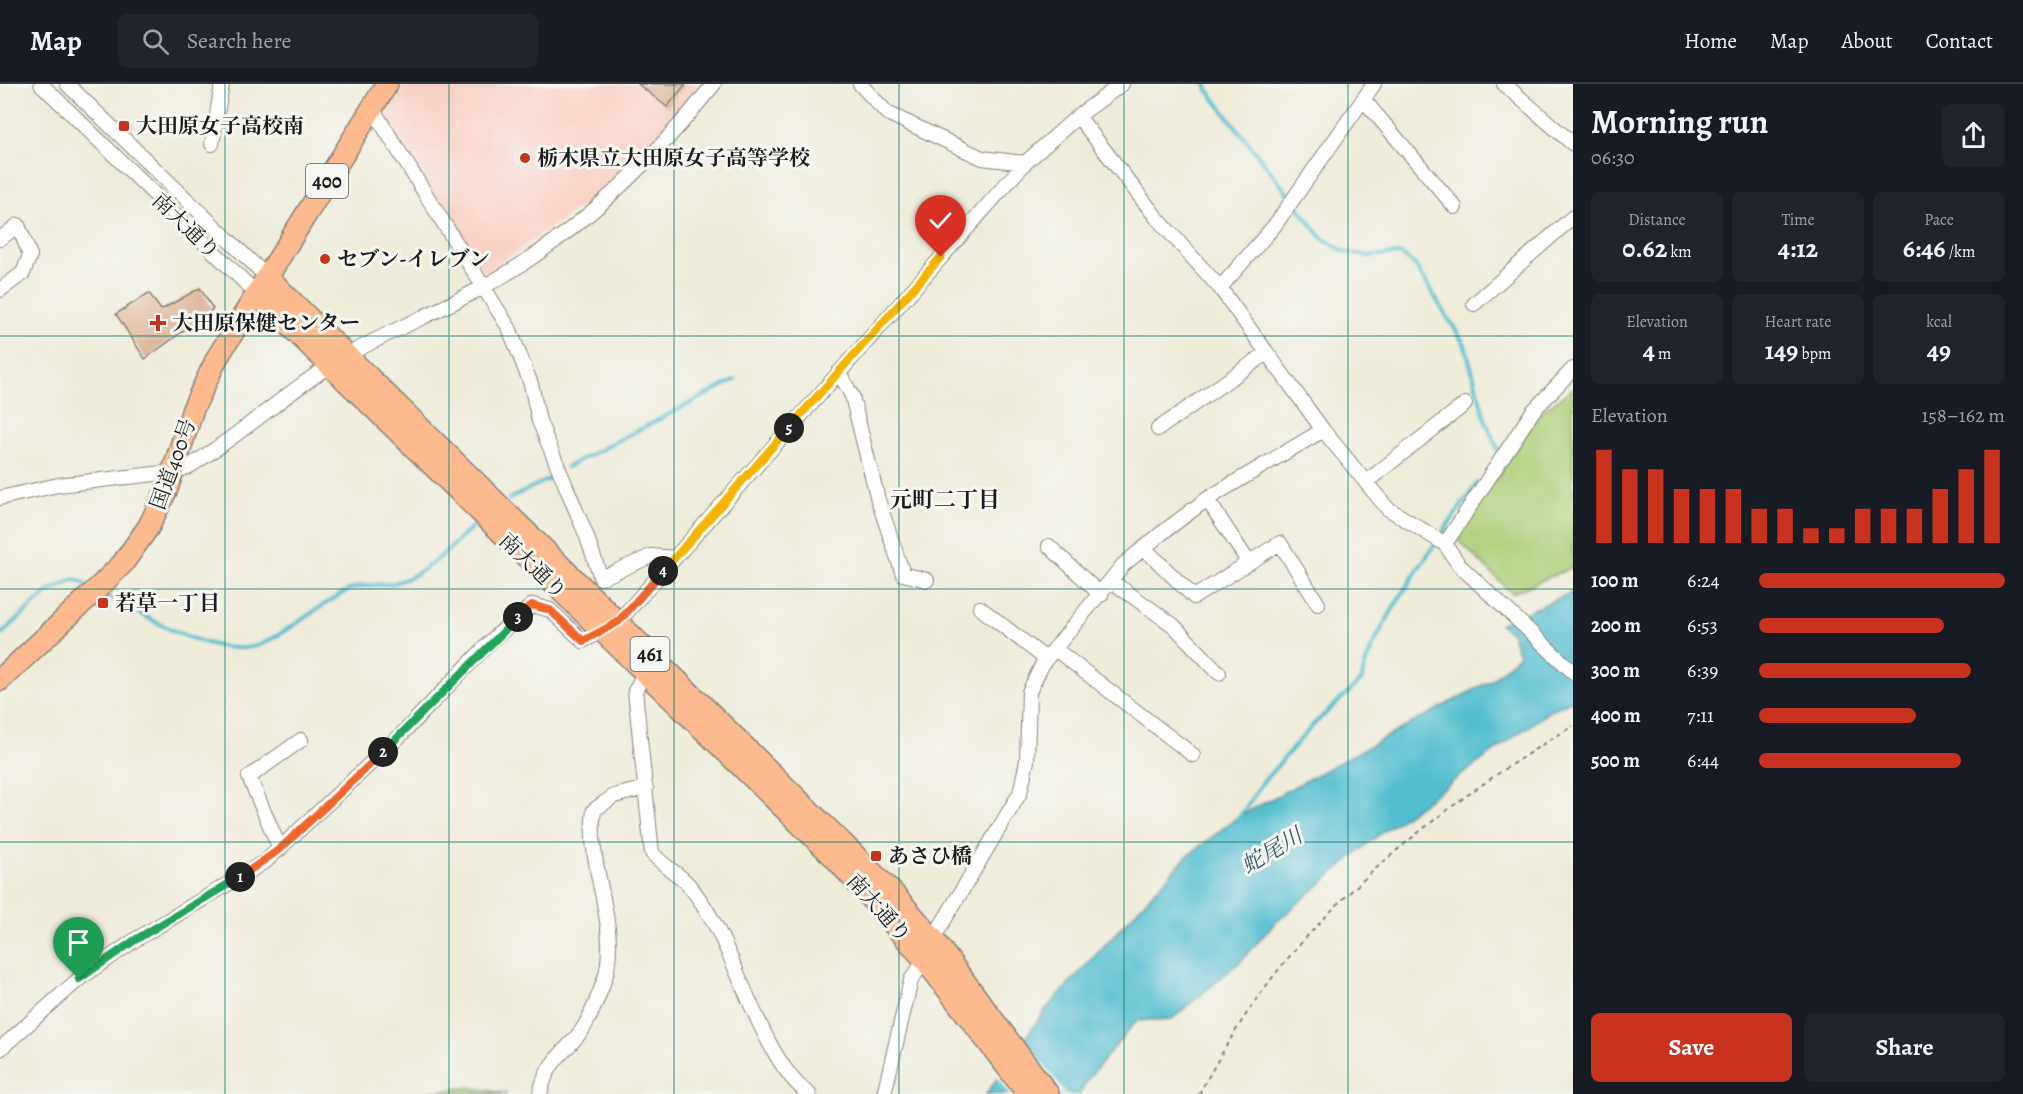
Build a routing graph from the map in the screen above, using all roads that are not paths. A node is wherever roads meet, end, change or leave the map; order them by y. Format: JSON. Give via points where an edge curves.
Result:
{"nodes":[{"id":1,"x":41,"y":84,"type":"edge"},
{"id":2,"x":67,"y":84,"type":"edge"},
{"id":3,"x":387,"y":84,"type":"edge"},
{"id":4,"x":714,"y":84,"type":"edge"},
{"id":5,"x":860,"y":84,"type":"edge"},
{"id":6,"x":1122,"y":84,"type":"edge"},
{"id":7,"x":1374,"y":84,"type":"edge"},
{"id":8,"x":1504,"y":84,"type":"edge"},
{"id":9,"x":217,"y":87,"type":"edge"},
{"id":10,"x":1363,"y":99,"type":"junction"},
{"id":11,"x":372,"y":108,"type":"junction"},
{"id":12,"x":1078,"y":116,"type":"junction"},
{"id":13,"x":212,"y":144,"type":"dead end"},
{"id":14,"x":1573,"y":144,"type":"edge"},
{"id":15,"x":1025,"y":163,"type":"junction"},
{"id":16,"x":1455,"y":207,"type":"dead end"},
{"id":17,"x":1573,"y":217,"type":"edge"},
{"id":18,"x":0,"y":239,"type":"edge"},
{"id":19,"x":262,"y":286,"type":"junction"},
{"id":20,"x":484,"y":287,"type":"junction"},
{"id":21,"x":1220,"y":288,"type":"junction"},
{"id":22,"x":0,"y":290,"type":"edge"},
{"id":23,"x":1474,"y":304,"type":"dead end"},
{"id":24,"x":1267,"y":353,"type":"junction"},
{"id":25,"x":337,"y":361,"type":"junction"},
{"id":26,"x":1573,"y":369,"type":"edge"},
{"id":27,"x":839,"y":372,"type":"junction"},
{"id":28,"x":1465,"y":404,"type":"dead end"},
{"id":29,"x":1158,"y":429,"type":"dead end"},
{"id":30,"x":1323,"y":430,"type":"junction"},
{"id":31,"x":172,"y":472,"type":"junction"},
{"id":32,"x":1366,"y":482,"type":"junction"},
{"id":33,"x":0,"y":498,"type":"edge"},
{"id":34,"x":1207,"y":499,"type":"junction"},
{"id":35,"x":1445,"y":544,"type":"junction"},
{"id":36,"x":1049,"y":546,"type":"dead end"},
{"id":37,"x":1144,"y":548,"type":"junction"},
{"id":38,"x":675,"y":558,"type":"junction"},
{"id":39,"x":1249,"y":563,"type":"junction"},
{"id":40,"x":927,"y":580,"type":"dead end"},
{"id":41,"x":1111,"y":581,"type":"junction"},
{"id":42,"x":1101,"y":595,"type":"junction"},
{"id":43,"x":1318,"y":604,"type":"dead end"},
{"id":44,"x":980,"y":608,"type":"dead end"},
{"id":45,"x":609,"y":627,"type":"junction"},
{"id":46,"x":1051,"y":654,"type":"junction"},
{"id":47,"x":645,"y":672,"type":"junction"},
{"id":48,"x":1573,"y":672,"type":"edge"},
{"id":49,"x":1219,"y":673,"type":"dead end"},
{"id":50,"x":0,"y":680,"type":"edge"},
{"id":51,"x":301,"y":740,"type":"dead end"},
{"id":52,"x":1193,"y":755,"type":"dead end"},
{"id":53,"x":646,"y":788,"type":"junction"},
{"id":54,"x":280,"y":849,"type":"junction"},
{"id":55,"x":933,"y":939,"type":"junction"},
{"id":56,"x":925,"y":960,"type":"junction"},
{"id":57,"x":0,"y":1049,"type":"edge"},
{"id":58,"x":1008,"y":1055,"type":"junction"},
{"id":59,"x":540,"y":1094,"type":"edge"},
{"id":60,"x":809,"y":1094,"type":"edge"},
{"id":61,"x":884,"y":1094,"type":"edge"},
{"id":62,"x":1028,"y":1094,"type":"edge"},
{"id":63,"x":1048,"y":1094,"type":"edge"}],
"edges":[{"from":1,"to":19,"type":"street","name":"南大通り"},
{"from":2,"to":19,"type":"street","name":"南大通り"},
{"from":3,"to":11,"type":"highway","number":"400"},
{"from":4,"to":20,"type":"street","via":[[672,136],[615,193]]},
{"from":5,"to":15,"type":"street","via":[[887,113],[897,118],[982,158]]},
{"from":6,"to":12,"type":"street"},
{"from":7,"to":10,"type":"street"},
{"from":8,"to":14,"type":"street"},
{"from":9,"to":13,"type":"street"},
{"from":10,"to":16,"type":"street"},
{"from":10,"to":21,"type":"street","via":[[1275,225]]},
{"from":11,"to":19,"type":"highway","number":"400"},
{"from":11,"to":20,"type":"street"},
{"from":12,"to":15,"type":"street"},
{"from":12,"to":21,"type":"street","via":[[1156,217]]},
{"from":15,"to":27,"type":"street"},
{"from":17,"to":23,"type":"street"},
{"from":18,"to":22,"type":"street","via":[[18,225],[30,255],[23,273]]},
{"from":19,"to":25,"type":"highway","name":"南大通り","number":"461"},
{"from":19,"to":31,"type":"highway","name":"国道400号","number":"400","via":[[205,383]]},
{"from":20,"to":25,"type":"street"},
{"from":20,"to":38,"type":"street","via":[[509,328],[531,384],[539,421],[601,578],[651,556]]},
{"from":21,"to":24,"type":"street"},
{"from":24,"to":29,"type":"street"},
{"from":24,"to":30,"type":"street"},
{"from":25,"to":31,"type":"street","via":[[201,459]]},
{"from":25,"to":45,"type":"highway","name":"南大通り","number":"461"},
{"from":26,"to":35,"type":"street","via":[[1533,411]]},
{"from":27,"to":38,"type":"street"},
{"from":27,"to":40,"type":"street","via":[[852,396],[878,500],[903,574]]},
{"from":28,"to":32,"type":"street"},
{"from":30,"to":32,"type":"street"},
{"from":30,"to":34,"type":"street"},
{"from":31,"to":33,"type":"street","via":[[58,485]]},
{"from":31,"to":50,"type":"highway","name":"国道400号","number":"400","via":[[159,507],[123,563]]},
{"from":32,"to":35,"type":"street","via":[[1388,508]]},
{"from":34,"to":37,"type":"street"},
{"from":34,"to":39,"type":"street"},
{"from":35,"to":48,"type":"street","via":[[1459,565]]},
{"from":36,"to":42,"type":"street"},
{"from":37,"to":39,"type":"street","via":[[1194,597]]},
{"from":37,"to":41,"type":"street"},
{"from":38,"to":45,"type":"street"},
{"from":39,"to":43,"type":"street","via":[[1280,543]]},
{"from":41,"to":42,"type":"street"},
{"from":41,"to":49,"type":"street","via":[[1173,625]]},
{"from":42,"to":46,"type":"street"},
{"from":44,"to":46,"type":"street"},
{"from":45,"to":47,"type":"highway","name":"南大通り","number":"461"},
{"from":45,"to":54,"type":"street","via":[[583,641],[550,610],[532,605]]},
{"from":45,"to":55,"type":"highway","name":"南大通り","number":"461","via":[[892,892]]},
{"from":46,"to":52,"type":"street"},
{"from":46,"to":55,"type":"street","via":[[1029,692],[1027,761],[1020,793]]},
{"from":47,"to":53,"type":"street","via":[[635,691]]},
{"from":47,"to":56,"type":"highway","name":"南大通り","number":"461","via":[[835,858]]},
{"from":51,"to":54,"type":"street","via":[[249,777]]},
{"from":53,"to":59,"type":"street","via":[[614,796],[594,810],[591,832],[609,927],[606,971],[582,1029],[554,1058]]},
{"from":53,"to":60,"type":"street","via":[[652,854],[687,884],[714,922],[778,1055],[796,1085]]},
{"from":54,"to":57,"type":"street","via":[[79,979]]},
{"from":55,"to":56,"type":"street"},
{"from":55,"to":58,"type":"highway","name":"南大通り","number":"461"},
{"from":56,"to":58,"type":"highway","name":"南大通り","number":"461"},
{"from":56,"to":61,"type":"street","via":[[911,980]]},
{"from":58,"to":62,"type":"highway","name":"南大通り","number":"461"},
{"from":58,"to":63,"type":"highway","name":"南大通り","number":"461"}]}
